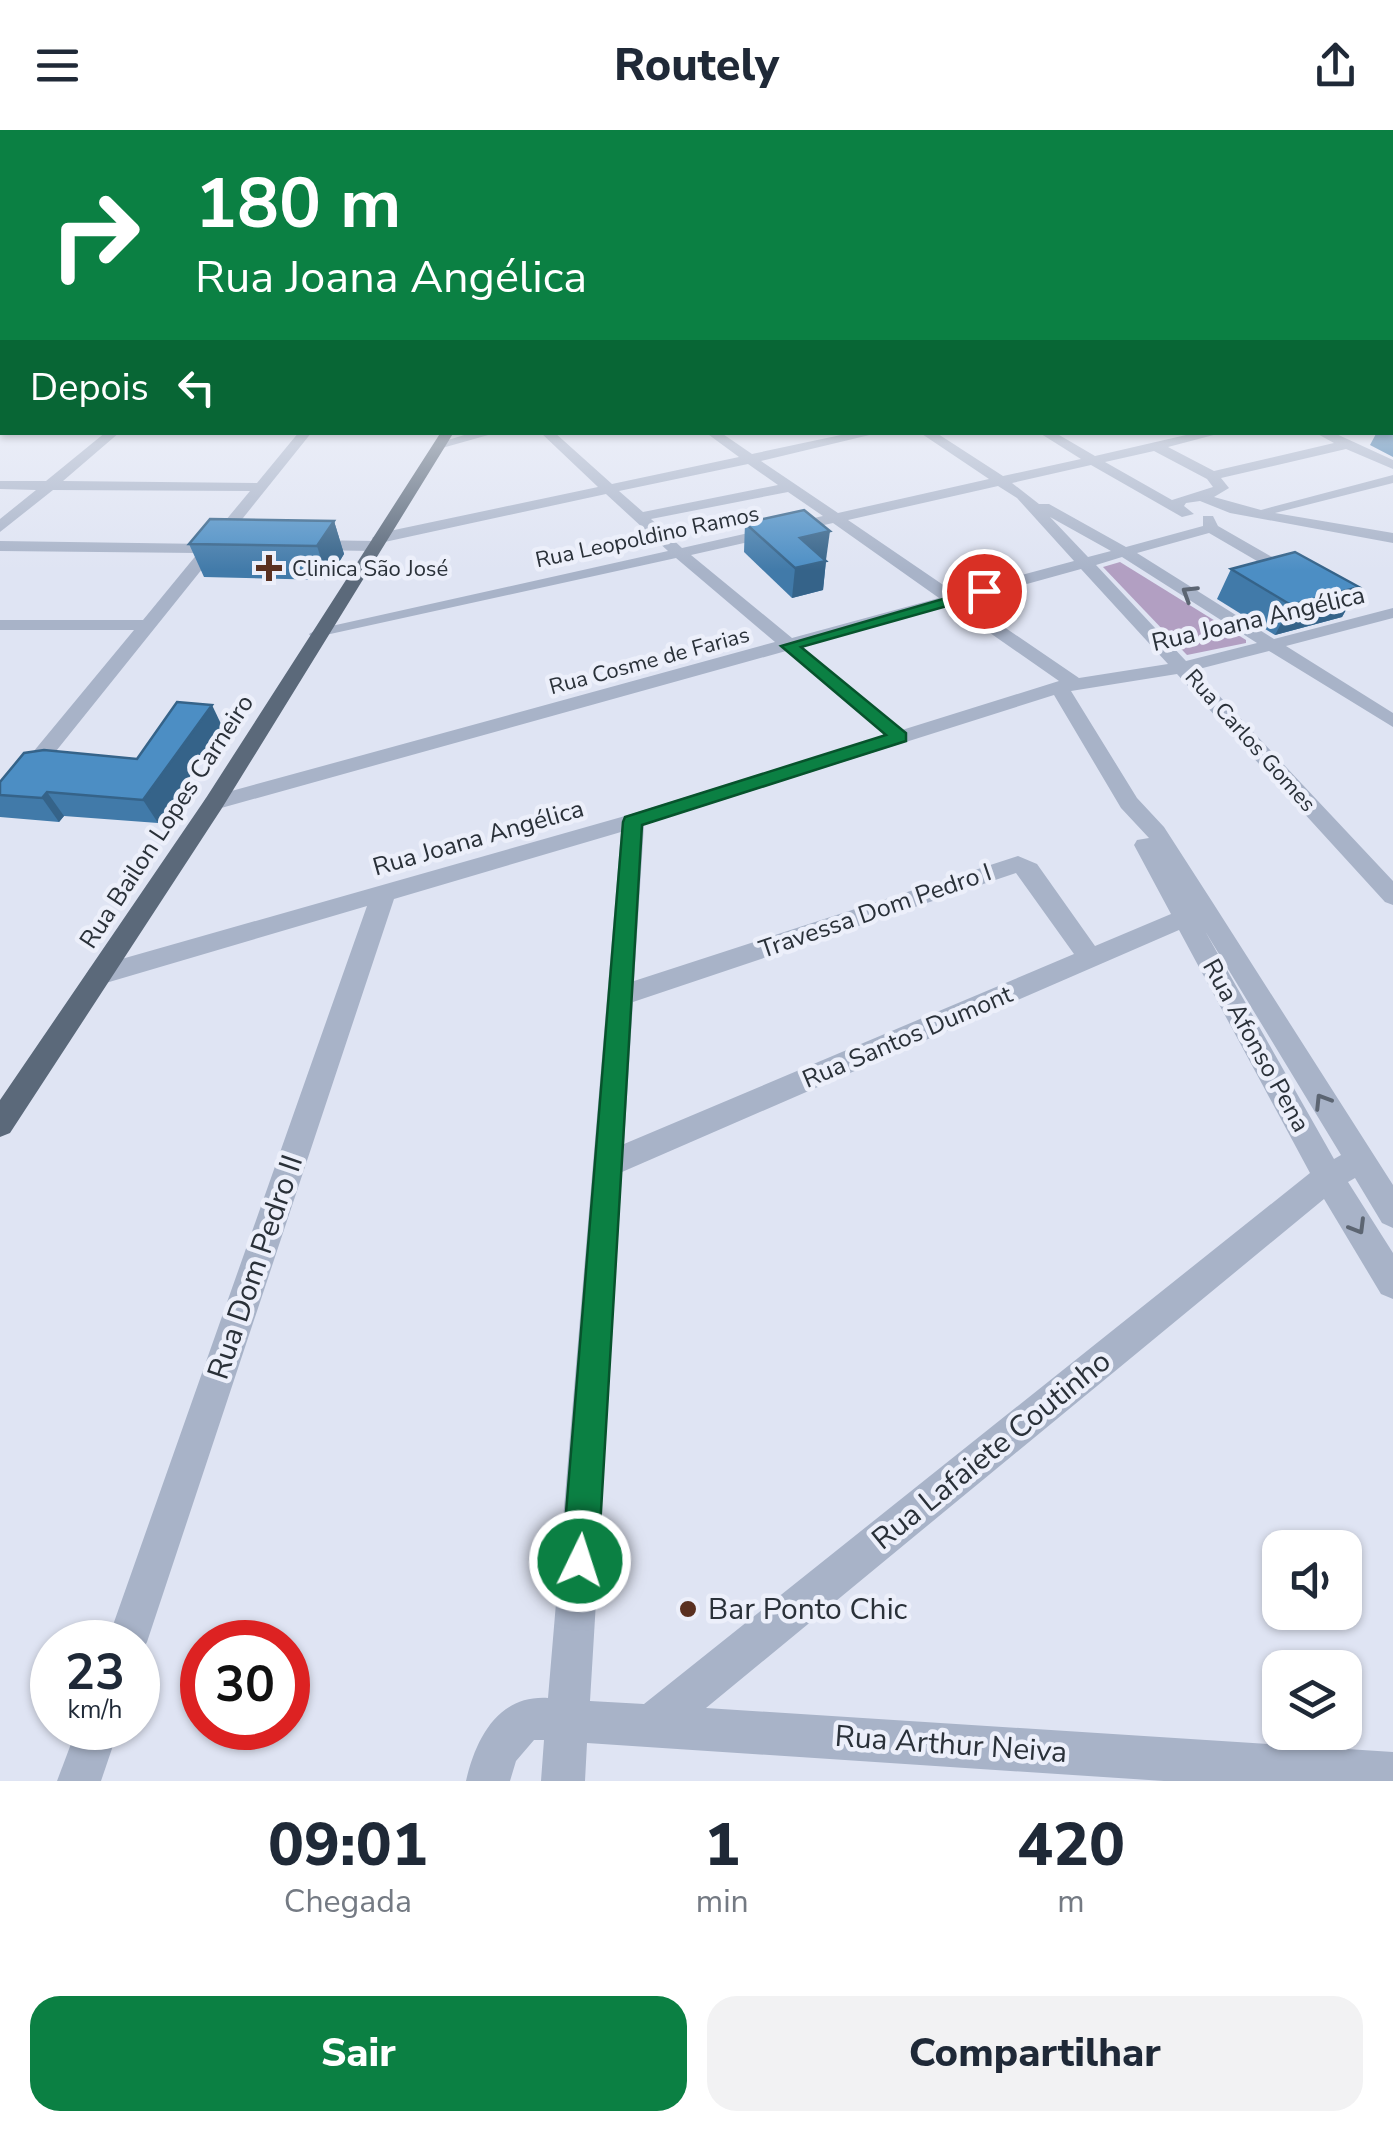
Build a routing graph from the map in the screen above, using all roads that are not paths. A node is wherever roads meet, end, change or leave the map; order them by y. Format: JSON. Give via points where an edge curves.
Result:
{"nodes":[{"id":1,"x":110,"y":435,"type":"edge"},
{"id":2,"x":304,"y":435,"type":"edge"},
{"id":3,"x":549,"y":435,"type":"edge"},
{"id":4,"x":715,"y":435,"type":"edge"},
{"id":5,"x":816,"y":435,"type":"edge"},
{"id":6,"x":861,"y":435,"type":"edge"},
{"id":7,"x":931,"y":435,"type":"edge"},
{"id":8,"x":1049,"y":435,"type":"edge"},
{"id":9,"x":1207,"y":435,"type":"edge"},
{"id":10,"x":1327,"y":435,"type":"edge"},
{"id":11,"x":445,"y":438,"type":"edge"},
{"id":12,"x":826,"y":442,"type":"junction"},
{"id":13,"x":1348,"y":444,"type":"junction"},
{"id":14,"x":1157,"y":447,"type":"junction"},
{"id":15,"x":751,"y":459,"type":"junction"},
{"id":16,"x":1096,"y":462,"type":"junction"},
{"id":17,"x":1393,"y":465,"type":"edge"},
{"id":18,"x":1212,"y":476,"type":"junction"},
{"id":19,"x":1393,"y":479,"type":"edge"},
{"id":20,"x":1008,"y":482,"type":"junction"},
{"id":21,"x":0,"y":485,"type":"edge"},
{"id":22,"x":48,"y":486,"type":"junction"},
{"id":23,"x":262,"y":487,"type":"junction"},
{"id":24,"x":789,"y":488,"type":"junction"},
{"id":25,"x":608,"y":489,"type":"junction"},
{"id":26,"x":1022,"y":495,"type":"junction"},
{"id":27,"x":1202,"y":497,"type":"junction"},
{"id":28,"x":1176,"y":506,"type":"junction"},
{"id":29,"x":1230,"y":510,"type":"junction"},
{"id":30,"x":1258,"y":512,"type":"junction"},
{"id":31,"x":639,"y":517,"type":"junction"},
{"id":32,"x":832,"y":519,"type":"junction"},
{"id":33,"x":1210,"y":524,"type":"junction"},
{"id":34,"x":0,"y":527,"type":"edge"},
{"id":35,"x":1393,"y":538,"type":"edge"},
{"id":36,"x":378,"y":542,"type":"junction"},
{"id":37,"x":237,"y":544,"type":"edge"},
{"id":38,"x":296,"y":545,"type":"edge"},
{"id":39,"x":0,"y":546,"type":"edge"},
{"id":40,"x":216,"y":546,"type":"junction"},
{"id":41,"x":677,"y":551,"type":"junction"},
{"id":42,"x":1124,"y":552,"type":"junction"},
{"id":43,"x":1084,"y":561,"type":"junction"},
{"id":44,"x":1306,"y":584,"type":"edge"},
{"id":45,"x":951,"y":601,"type":"junction"},
{"id":46,"x":1338,"y":602,"type":"edge"},
{"id":47,"x":1393,"y":613,"type":"edge"},
{"id":48,"x":1370,"y":621,"type":"junction"},
{"id":49,"x":149,"y":625,"type":"junction"},
{"id":50,"x":1,"y":626,"type":"edge"},
{"id":51,"x":318,"y":634,"type":"junction"},
{"id":52,"x":1393,"y":634,"type":"edge"},
{"id":53,"x":789,"y":646,"type":"junction"},
{"id":54,"x":1271,"y":646,"type":"junction"},
{"id":55,"x":1185,"y":666,"type":"junction"},
{"id":56,"x":1067,"y":686,"type":"junction"},
{"id":57,"x":1393,"y":722,"type":"edge"},
{"id":58,"x":899,"y":737,"type":"junction"},
{"id":59,"x":9,"y":784,"type":"edge"},
{"id":60,"x":214,"y":803,"type":"junction"},
{"id":61,"x":0,"y":806,"type":"edge"},
{"id":62,"x":632,"y":822,"type":"junction"},
{"id":63,"x":384,"y":892,"type":"junction"},
{"id":64,"x":1393,"y":896,"type":"edge"},
{"id":65,"x":1195,"y":913,"type":"junction"},
{"id":66,"x":1090,"y":958,"type":"junction"},
{"id":67,"x":99,"y":975,"type":"junction"},
{"id":68,"x":620,"y":996,"type":"junction"},
{"id":69,"x":0,"y":1124,"type":"edge"},
{"id":70,"x":609,"y":1164,"type":"junction"},
{"id":71,"x":1343,"y":1169,"type":"junction"},
{"id":72,"x":1393,"y":1213,"type":"edge"},
{"id":73,"x":1393,"y":1283,"type":"edge"},
{"id":74,"x":135,"y":1620,"type":"edge"},
{"id":75,"x":568,"y":1719,"type":"junction"},
{"id":76,"x":654,"y":1723,"type":"junction"},
{"id":77,"x":91,"y":1750,"type":"edge"},
{"id":78,"x":1377,"y":1776,"type":"edge"},
{"id":79,"x":80,"y":1781,"type":"edge"},
{"id":80,"x":488,"y":1781,"type":"edge"},
{"id":81,"x":563,"y":1781,"type":"edge"}],
"edges":[{"from":1,"to":22,"type":"street"},
{"from":2,"to":23,"type":"street"},
{"from":3,"to":25,"type":"street"},
{"from":4,"to":15,"type":"street"},
{"from":5,"to":12,"type":"street"},
{"from":6,"to":12,"type":"street"},
{"from":7,"to":20,"type":"street","name":"Rua Carlos Gomes"},
{"from":8,"to":16,"type":"street"},
{"from":9,"to":14,"type":"street","name":"Rua Leopoldino Ramos"},
{"from":10,"to":13,"type":"street"},
{"from":11,"to":36,"type":"main road","name":"Rua Bailon Lopes Carneiro"},
{"from":12,"to":15,"type":"street"},
{"from":13,"to":17,"type":"street"},
{"from":13,"to":18,"type":"street"},
{"from":14,"to":16,"type":"street","name":"Rua Leopoldino Ramos"},
{"from":14,"to":18,"type":"street"},
{"from":15,"to":24,"type":"street"},
{"from":15,"to":25,"type":"street"},
{"from":16,"to":20,"type":"street","name":"Rua Leopoldino Ramos"},
{"from":16,"to":28,"type":"street"},
{"from":18,"to":27,"type":"street","via":[[1222,488]]},
{"from":19,"to":30,"type":"street"},
{"from":20,"to":26,"type":"street","name":"Rua Carlos Gomes"},
{"from":20,"to":32,"type":"street","name":"Rua Leopoldino Ramos"},
{"from":21,"to":22,"type":"street"},
{"from":22,"to":23,"type":"street"},
{"from":22,"to":34,"type":"street"},
{"from":23,"to":40,"type":"street"},
{"from":24,"to":31,"type":"street"},
{"from":24,"to":32,"type":"street"},
{"from":25,"to":31,"type":"street"},
{"from":25,"to":36,"type":"street"},
{"from":26,"to":42,"type":"street"},
{"from":26,"to":43,"type":"street","name":"Rua Carlos Gomes"},
{"from":27,"to":28,"type":"street"},
{"from":27,"to":29,"type":"street"},
{"from":28,"to":33,"type":"street"},
{"from":29,"to":30,"type":"street"},
{"from":29,"to":33,"type":"street","name":"Rua Cosme de Farias"},
{"from":30,"to":35,"type":"street"},
{"from":31,"to":41,"type":"street"},
{"from":32,"to":41,"type":"street","name":"Rua Leopoldino Ramos"},
{"from":32,"to":45,"type":"street"},
{"from":33,"to":42,"type":"street","name":"Rua Cosme de Farias"},
{"from":33,"to":44,"type":"street"},
{"from":36,"to":38,"type":"street"},
{"from":36,"to":51,"type":"main road","name":"Rua Bailon Lopes Carneiro"},
{"from":37,"to":40,"type":"street"},
{"from":39,"to":40,"type":"street"},
{"from":40,"to":49,"type":"street"},
{"from":41,"to":51,"type":"street","name":"Rua Leopoldino Ramos"},
{"from":41,"to":53,"type":"street"},
{"from":42,"to":43,"type":"street","name":"Rua Cosme de Farias"},
{"from":54,"to":42,"type":"street","one_way":true},
{"from":43,"to":45,"type":"street","name":"Rua Cosme de Farias"},
{"from":43,"to":55,"type":"street","name":"Rua Carlos Gomes"},
{"from":45,"to":53,"type":"street","name":"Rua Cosme de Farias"},
{"from":45,"to":56,"type":"street"},
{"from":46,"to":48,"type":"street"},
{"from":47,"to":48,"type":"street","name":"Rua Joana Angélica"},
{"from":48,"to":52,"type":"street"},
{"from":48,"to":54,"type":"street","name":"Rua Joana Angélica"},
{"from":49,"to":50,"type":"street"},
{"from":49,"to":59,"type":"street"},
{"from":51,"to":60,"type":"main road","name":"Rua Bailon Lopes Carneiro"},
{"from":53,"to":58,"type":"street"},
{"from":53,"to":60,"type":"street","name":"Rua Cosme de Farias"},
{"from":54,"to":55,"type":"street","name":"Rua Joana Angélica"},
{"from":54,"to":57,"type":"street"},
{"from":55,"to":56,"type":"street","name":"Rua Joana Angélica"},
{"from":55,"to":64,"type":"street","name":"Rua Carlos Gomes"},
{"from":56,"to":58,"type":"street","name":"Rua Joana Angélica"},
{"from":56,"to":65,"type":"street","name":"Rua Afonso Pena","via":[[1138,832]]},
{"from":58,"to":62,"type":"street","name":"Rua Joana Angélica"},
{"from":59,"to":61,"type":"street"},
{"from":60,"to":67,"type":"main road","name":"Rua Bailon Lopes Carneiro"},
{"from":62,"to":63,"type":"street","name":"Rua Joana Angélica"},
{"from":62,"to":68,"type":"street"},
{"from":63,"to":67,"type":"street","name":"Rua Joana Angélica"},
{"from":63,"to":74,"type":"street","name":"Rua Dom Pedro II"},
{"from":65,"to":66,"type":"street","name":"Rua Santos Dumont"},
{"from":65,"to":71,"type":"street","name":"Rua Afonso Pena"},
{"from":66,"to":68,"type":"street","name":"Travessa Dom Pedro I","via":[[1029,870],[1018,864]]},
{"from":66,"to":70,"type":"street","name":"Rua Santos Dumont"},
{"from":67,"to":69,"type":"main road","name":"Rua Bailon Lopes Carneiro"},
{"from":68,"to":70,"type":"street"},
{"from":70,"to":75,"type":"street"},
{"from":71,"to":72,"type":"street","name":"Rua Afonso Pena"},
{"from":71,"to":73,"type":"street","name":"Rua Afonso Pena","one_way":true},
{"from":71,"to":76,"type":"street","name":"Rua Lafaiete Coutinho"},
{"from":75,"to":76,"type":"street","name":"Rua Arthur Neiva"},
{"from":75,"to":80,"type":"street","name":"Rua Arthur Neiva","via":[[527,1718],[493,1755]]},
{"from":75,"to":81,"type":"street"},
{"from":76,"to":78,"type":"street","name":"Rua Arthur Neiva"},
{"from":77,"to":79,"type":"street"}]}
